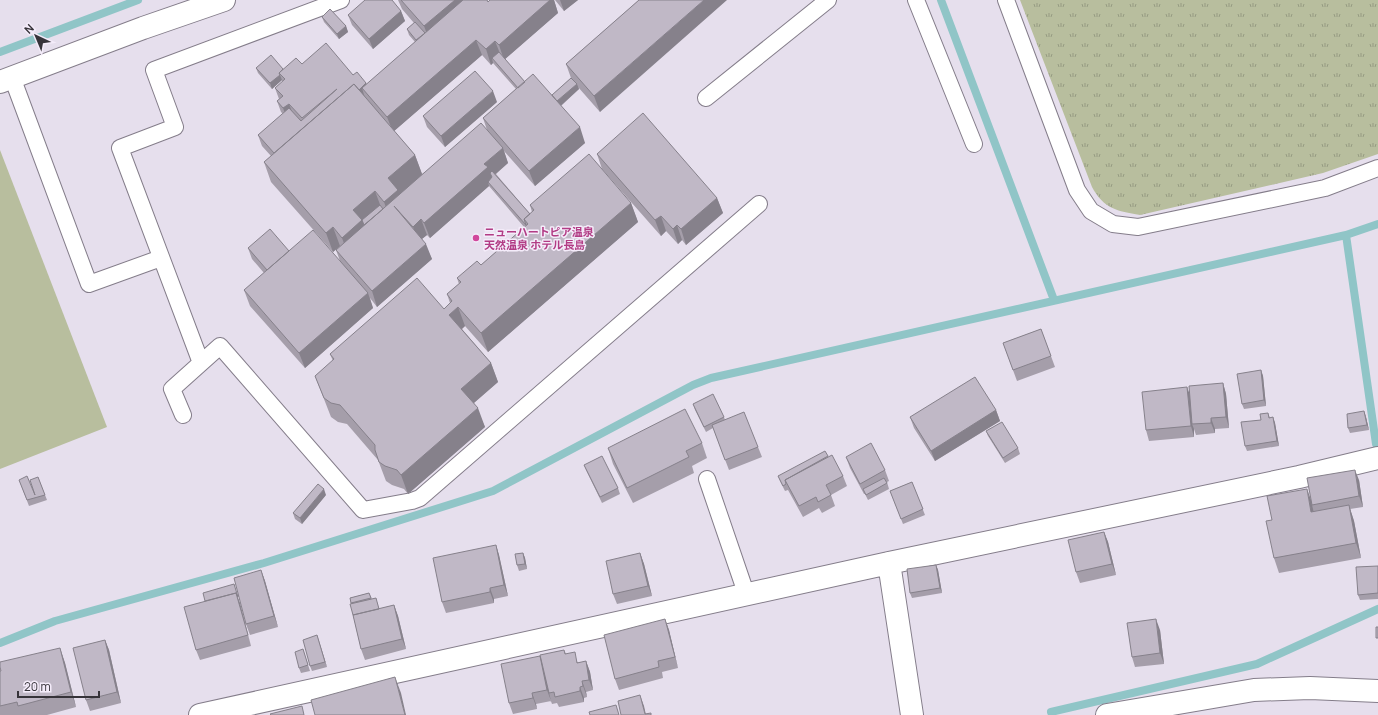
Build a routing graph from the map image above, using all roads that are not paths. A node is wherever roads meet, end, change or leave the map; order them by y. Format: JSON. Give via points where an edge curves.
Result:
{"nodes":[{"id":1,"x":224,"y":0,"type":"edge"},
{"id":2,"x":341,"y":0,"type":"edge"},
{"id":3,"x":828,"y":0,"type":"edge"},
{"id":4,"x":916,"y":0,"type":"edge"},
{"id":5,"x":1006,"y":0,"type":"edge"},
{"id":6,"x":6,"y":80,"type":"edge"},
{"id":7,"x":706,"y":98,"type":"dead end"},
{"id":8,"x":974,"y":144,"type":"dead end"},
{"id":9,"x":1378,"y":168,"type":"edge"},
{"id":10,"x":759,"y":204,"type":"dead end"},
{"id":11,"x":162,"y":258,"type":"junction"},
{"id":12,"x":201,"y":363,"type":"junction"},
{"id":13,"x":183,"y":415,"type":"dead end"},
{"id":14,"x":1378,"y":458,"type":"edge"},
{"id":15,"x":707,"y":479,"type":"dead end"},
{"id":16,"x":889,"y":563,"type":"junction"},
{"id":17,"x":747,"y":596,"type":"junction"},
{"id":18,"x":1378,"y":691,"type":"edge"},
{"id":19,"x":200,"y":715,"type":"edge"},
{"id":20,"x":912,"y":715,"type":"edge"},
{"id":21,"x":1107,"y":715,"type":"edge"}],
"edges":[{"from":1,"to":6,"type":"street"},
{"from":2,"to":11,"type":"lane","via":[[154,70],[175,128],[120,148]]},
{"from":3,"to":7,"type":"lane"},
{"from":4,"to":8,"type":"lane"},
{"from":5,"to":9,"type":"lane","via":[[1077,190],[1091,211],[1113,224],[1138,227],[1324,188]]},
{"from":6,"to":11,"type":"lane","via":[[89,284]]},
{"from":10,"to":12,"type":"lane","via":[[420,498],[412,502],[363,510],[220,346]]},
{"from":11,"to":12,"type":"lane"},
{"from":12,"to":13,"type":"lane","via":[[172,389]]},
{"from":14,"to":16,"type":"street"},
{"from":15,"to":17,"type":"lane"},
{"from":16,"to":17,"type":"street"},
{"from":16,"to":20,"type":"street"},
{"from":17,"to":19,"type":"street"},
{"from":18,"to":21,"type":"street","via":[[1310,688],[1254,690]]}]}
